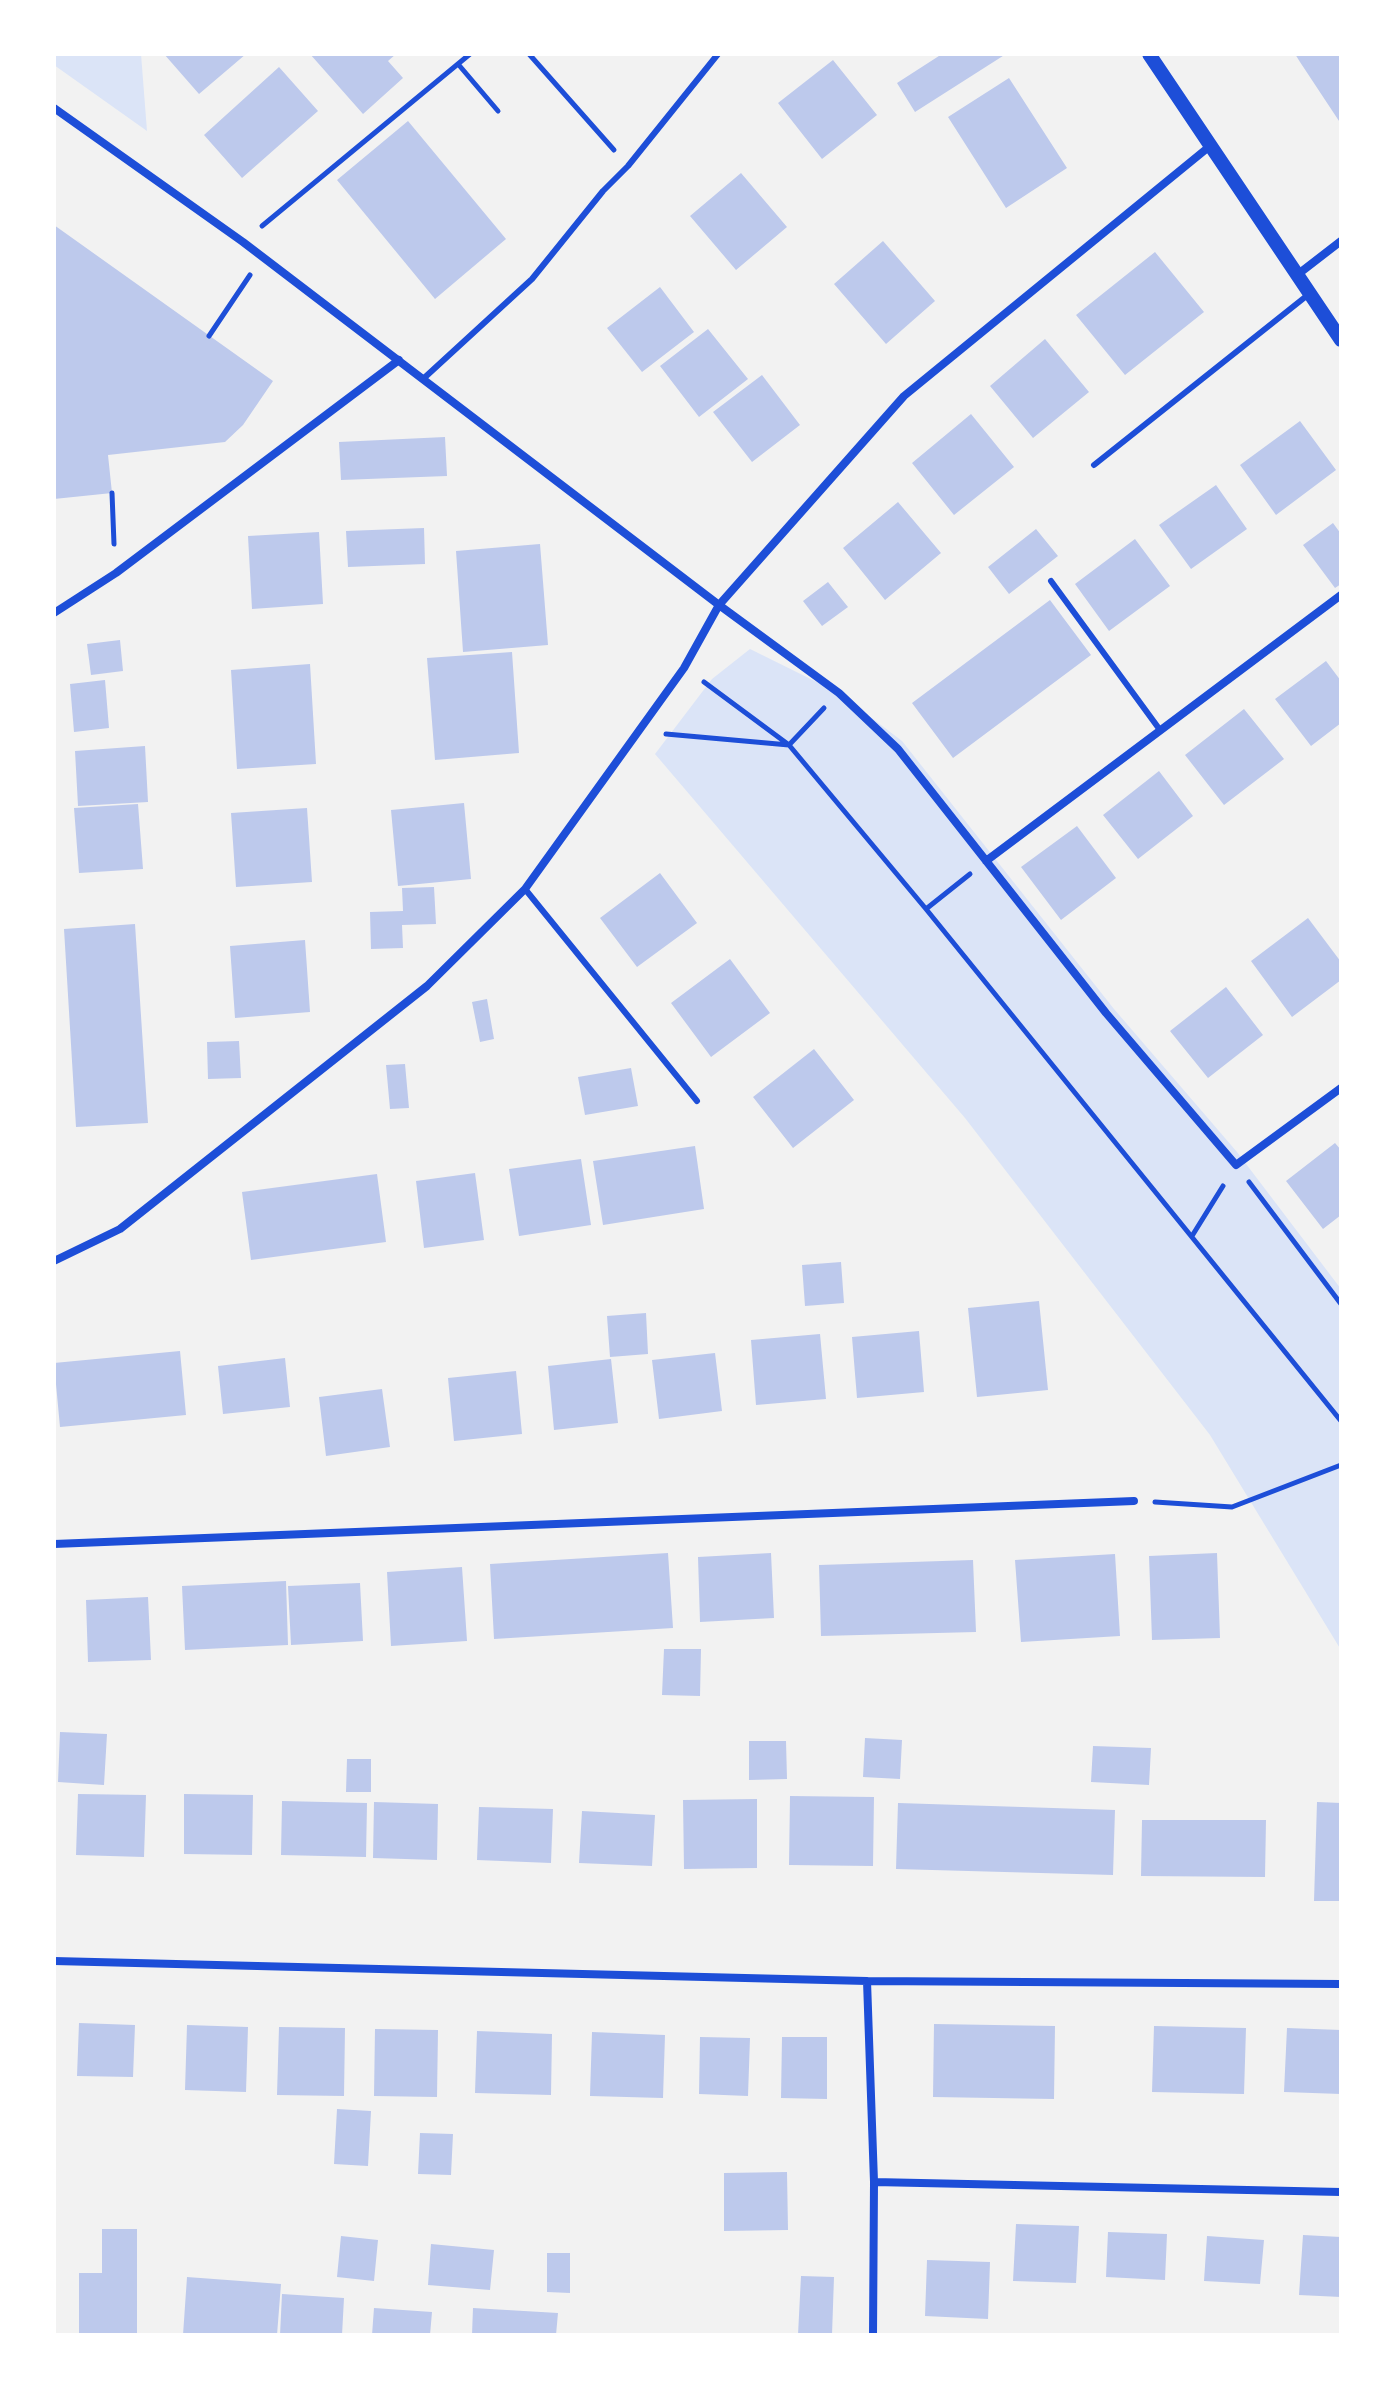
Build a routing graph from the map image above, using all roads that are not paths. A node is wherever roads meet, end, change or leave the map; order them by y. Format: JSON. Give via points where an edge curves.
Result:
{"nodes":[{"id":1,"x":718,"y":54,"type":"edge"},
{"id":2,"x":1149,"y":54,"type":"edge"},
{"id":3,"x":54,"y":108,"type":"edge"},
{"id":4,"x":1210,"y":146,"type":"junction"},
{"id":5,"x":1341,"y":241,"type":"edge"},
{"id":6,"x":1296,"y":275,"type":"junction"},
{"id":7,"x":1309,"y":294,"type":"junction"},
{"id":8,"x":1341,"y":340,"type":"edge"},
{"id":9,"x":399,"y":360,"type":"junction"},
{"id":10,"x":423,"y":379,"type":"junction"},
{"id":11,"x":1094,"y":465,"type":"dead end"},
{"id":12,"x":1051,"y":581,"type":"dead end"},
{"id":13,"x":1341,"y":595,"type":"edge"},
{"id":14,"x":719,"y":605,"type":"junction"},
{"id":15,"x":54,"y":613,"type":"edge"},
{"id":16,"x":1160,"y":730,"type":"junction"},
{"id":17,"x":986,"y":861,"type":"junction"},
{"id":18,"x":525,"y":889,"type":"junction"},
{"id":19,"x":1341,"y":1088,"type":"edge"},
{"id":20,"x":697,"y":1101,"type":"dead end"},
{"id":21,"x":54,"y":1261,"type":"edge"},
{"id":22,"x":1134,"y":1501,"type":"road end"},
{"id":23,"x":54,"y":1544,"type":"edge"},
{"id":24,"x":54,"y":1961,"type":"edge"},
{"id":25,"x":867,"y":1981,"type":"junction"},
{"id":26,"x":1341,"y":1984,"type":"edge"},
{"id":27,"x":874,"y":2182,"type":"junction"},
{"id":28,"x":1341,"y":2192,"type":"edge"},
{"id":29,"x":873,"y":2335,"type":"edge"}],
"edges":[{"from":1,"to":10,"type":"lane","via":[[532,279]]},
{"from":2,"to":4,"type":"street"},
{"from":3,"to":9,"type":"street"},
{"from":4,"to":6,"type":"street"},
{"from":4,"to":14,"type":"street","via":[[904,396]]},
{"from":5,"to":6,"type":"street"},
{"from":6,"to":7,"type":"street"},
{"from":7,"to":8,"type":"street"},
{"from":7,"to":11,"type":"lane"},
{"from":9,"to":10,"type":"street"},
{"from":9,"to":15,"type":"street","via":[[116,573]]},
{"from":10,"to":14,"type":"street"},
{"from":12,"to":16,"type":"lane"},
{"from":13,"to":16,"type":"street"},
{"from":14,"to":17,"type":"street","via":[[839,693],[898,749]]},
{"from":14,"to":18,"type":"street","via":[[684,668]]},
{"from":16,"to":17,"type":"street"},
{"from":17,"to":19,"type":"street","via":[[1236,1165]]},
{"from":18,"to":20,"type":"lane"},
{"from":18,"to":21,"type":"street","via":[[427,986],[133,1219]]},
{"from":22,"to":23,"type":"street"},
{"from":24,"to":25,"type":"street"},
{"from":25,"to":26,"type":"street"},
{"from":25,"to":27,"type":"street"},
{"from":27,"to":28,"type":"street"},
{"from":27,"to":29,"type":"street"}]}
